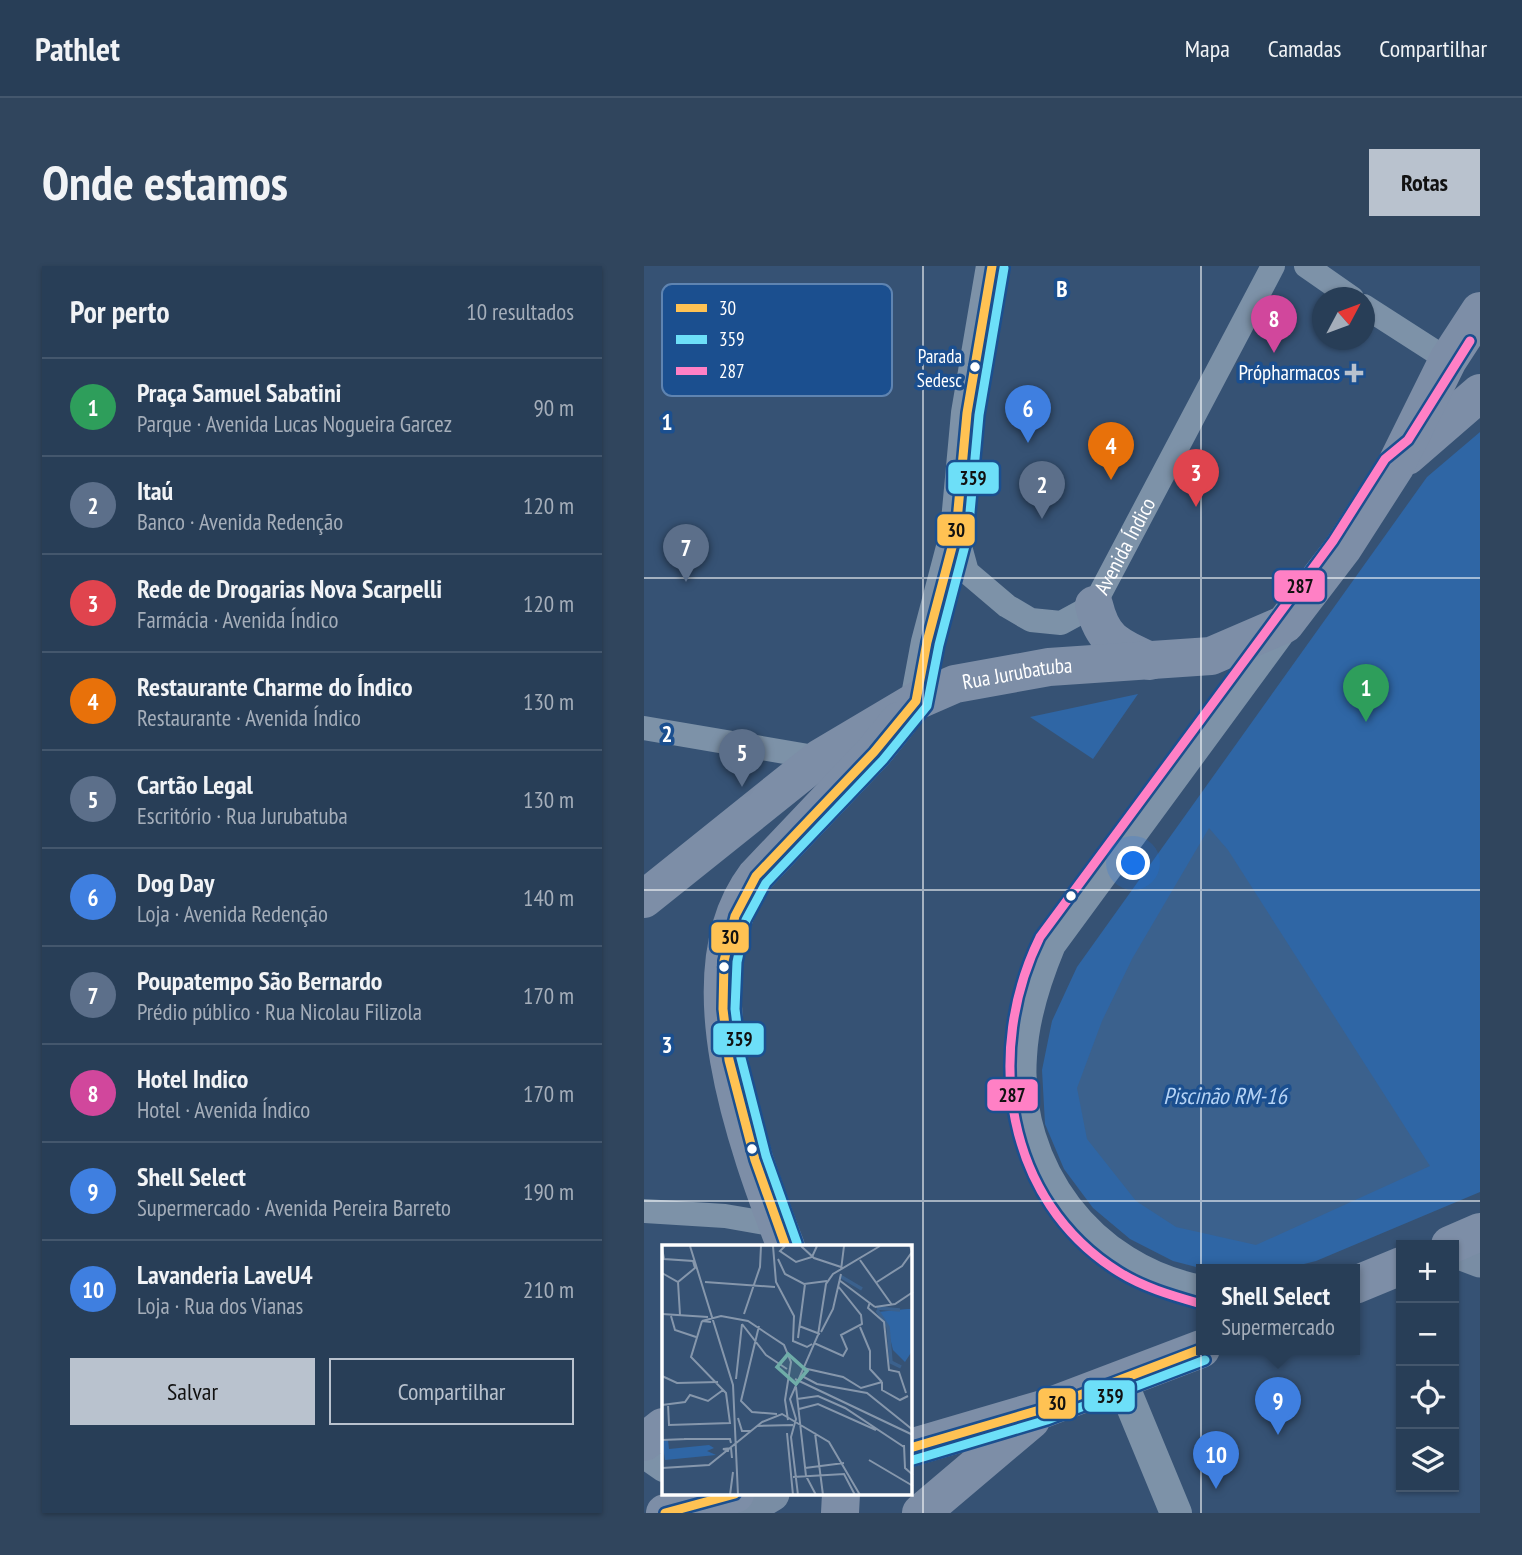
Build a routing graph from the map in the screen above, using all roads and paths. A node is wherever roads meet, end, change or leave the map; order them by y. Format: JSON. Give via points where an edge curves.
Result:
{"nodes":[{"id":1,"x":992,"y":266,"type":"edge"},
{"id":2,"x":1273,"y":266,"type":"edge"},
{"id":3,"x":1306,"y":266,"type":"edge"},
{"id":4,"x":1336,"y":287,"type":"edge"},
{"id":5,"x":1480,"y":311,"type":"edge"},
{"id":6,"x":1375,"y":313,"type":"edge"},
{"id":7,"x":1448,"y":360,"type":"junction"},
{"id":8,"x":1480,"y":393,"type":"edge"},
{"id":9,"x":1395,"y":467,"type":"junction"},
{"id":10,"x":956,"y":532,"type":"junction"},
{"id":11,"x":1094,"y":605,"type":"junction"},
{"id":12,"x":1285,"y":624,"type":"junction"},
{"id":13,"x":1150,"y":661,"type":"junction"},
{"id":14,"x":916,"y":701,"type":"junction"},
{"id":15,"x":644,"y":728,"type":"edge"},
{"id":16,"x":820,"y":758,"type":"junction"},
{"id":17,"x":644,"y":899,"type":"edge"},
{"id":18,"x":644,"y":1211,"type":"edge"},
{"id":19,"x":1480,"y":1232,"type":"edge"},
{"id":20,"x":782,"y":1236,"type":"edge"},
{"id":21,"x":1459,"y":1241,"type":"edge"},
{"id":22,"x":1459,"y":1252,"type":"edge"},
{"id":23,"x":1480,"y":1261,"type":"edge"},
{"id":24,"x":1396,"y":1268,"type":"edge"},
{"id":25,"x":1360,"y":1283,"type":"edge"},
{"id":26,"x":1196,"y":1290,"type":"edge"},
{"id":27,"x":1196,"y":1351,"type":"edge"},
{"id":28,"x":1121,"y":1380,"type":"junction"},
{"id":29,"x":1043,"y":1409,"type":"junction"},
{"id":30,"x":662,"y":1428,"type":"edge"},
{"id":31,"x":917,"y":1441,"type":"edge"},
{"id":32,"x":644,"y":1442,"type":"edge"},
{"id":33,"x":644,"y":1457,"type":"edge"},
{"id":34,"x":662,"y":1469,"type":"edge"},
{"id":35,"x":761,"y":1496,"type":"edge"},
{"id":36,"x":722,"y":1503,"type":"edge"},
{"id":37,"x":665,"y":1513,"type":"edge"},
{"id":38,"x":921,"y":1513,"type":"edge"},
{"id":39,"x":1176,"y":1513,"type":"edge"}],
"edges":[{"from":1,"to":10,"type":"street","via":[[967,413]]},
{"from":2,"to":11,"type":"street","name":"Avenida Índico"},
{"from":3,"to":4,"type":"street"},
{"from":5,"to":7,"type":"main road"},
{"from":6,"to":7,"type":"street"},
{"from":7,"to":9,"type":"main road"},
{"from":8,"to":9,"type":"main road"},
{"from":9,"to":12,"type":"main road","via":[[1343,548]]},
{"from":10,"to":11,"type":"street","via":[[967,572],[1031,620],[1061,623]]},
{"from":10,"to":14,"type":"street"},
{"from":11,"to":13,"type":"main road","via":[[1100,626],[1114,643]]},
{"from":12,"to":13,"type":"main road","name":"Rua Jurubatuba","via":[[1211,656]]},
{"from":12,"to":26,"type":"street","via":[[1050,944],[1029,1002],[1020,1057],[1023,1113],[1034,1152],[1063,1205],[1105,1248],[1157,1279]]},
{"from":13,"to":14,"type":"main road","name":"Rua Jurubatuba","via":[[1049,667],[955,684]]},
{"from":14,"to":16,"type":"main road","name":"Rua Jurubatuba"},
{"from":14,"to":20,"type":"main road","via":[[756,876],[742,895],[726,944],[730,1062],[748,1143]]},
{"from":15,"to":16,"type":"street"},
{"from":16,"to":17,"type":"main road","name":"Rua Jurubatuba"},
{"from":18,"to":20,"type":"street","via":[[725,1216]]},
{"from":19,"to":21,"type":"main road"},
{"from":22,"to":23,"type":"main road"},
{"from":24,"to":25,"type":"main road"},
{"from":27,"to":28,"type":"main road"},
{"from":28,"to":29,"type":"main road"},
{"from":28,"to":39,"type":"street"},
{"from":29,"to":31,"type":"main road"},
{"from":29,"to":38,"type":"main road"},
{"from":30,"to":32,"type":"main road"},
{"from":33,"to":34,"type":"street"},
{"from":35,"to":36,"type":"main road"},
{"from":36,"to":37,"type":"main road"}]}
